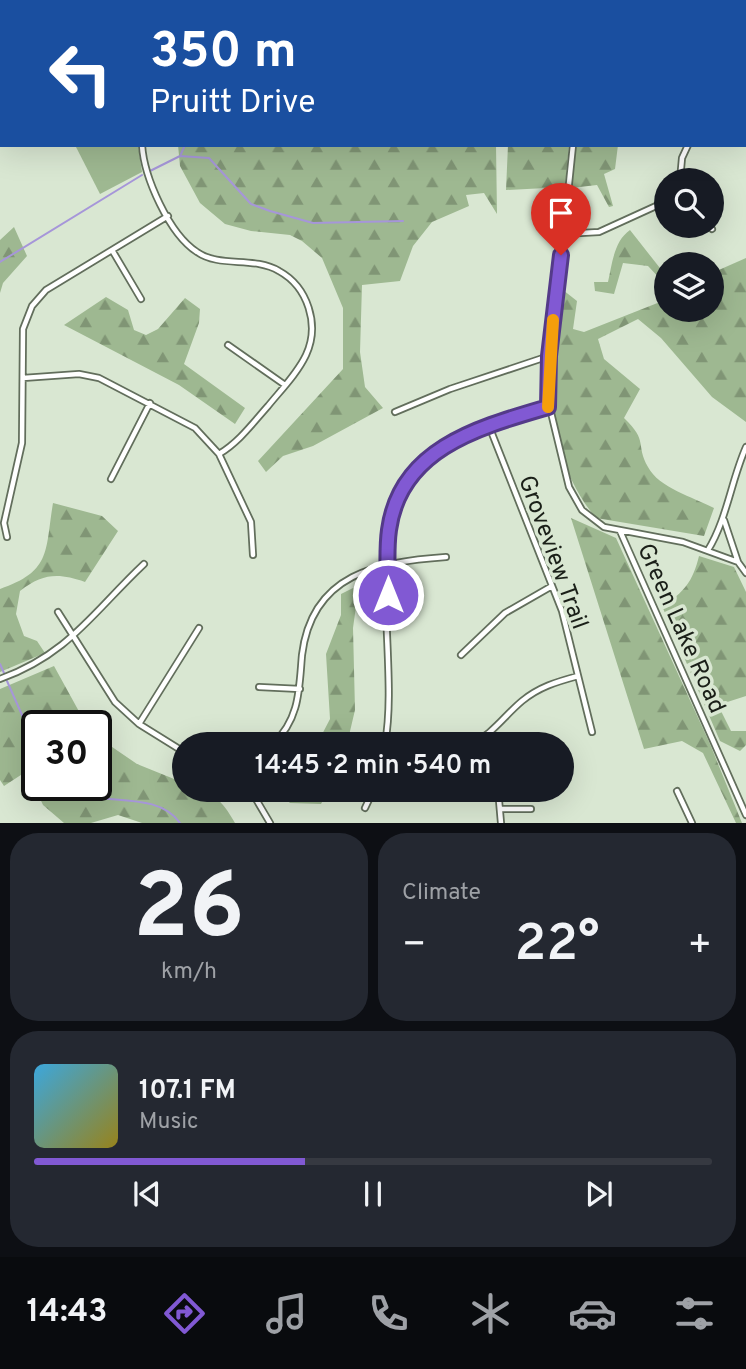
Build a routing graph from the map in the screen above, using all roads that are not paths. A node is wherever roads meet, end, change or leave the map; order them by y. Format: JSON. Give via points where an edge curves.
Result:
{"nodes":[{"id":1,"x":142,"y":147,"type":"edge"},
{"id":2,"x":573,"y":147,"type":"edge"},
{"id":3,"x":687,"y":147,"type":"edge"},
{"id":4,"x":681,"y":168,"type":"edge"},
{"id":5,"x":654,"y":207,"type":"edge"},
{"id":6,"x":168,"y":216,"type":"junction"},
{"id":7,"x":563,"y":233,"type":"junction"},
{"id":8,"x":112,"y":250,"type":"junction"},
{"id":9,"x":141,"y":299,"type":"dead end"},
{"id":10,"x":228,"y":345,"type":"dead end"},
{"id":11,"x":549,"y":356,"type":"junction"},
{"id":12,"x":23,"y":378,"type":"junction"},
{"id":13,"x":285,"y":384,"type":"junction"},
{"id":14,"x":150,"y":403,"type":"junction"},
{"id":15,"x":548,"y":407,"type":"junction"},
{"id":16,"x":395,"y":412,"type":"dead end"},
{"id":17,"x":489,"y":426,"type":"junction"},
{"id":18,"x":746,"y":447,"type":"edge"},
{"id":19,"x":219,"y":454,"type":"junction"},
{"id":20,"x":111,"y":479,"type":"dead end"},
{"id":21,"x":724,"y":519,"type":"junction"},
{"id":22,"x":620,"y":531,"type":"junction"},
{"id":23,"x":7,"y":537,"type":"dead end"},
{"id":24,"x":708,"y":550,"type":"junction"},
{"id":25,"x":253,"y":555,"type":"dead end"},
{"id":26,"x":446,"y":557,"type":"dead end"},
{"id":27,"x":738,"y":562,"type":"junction"},
{"id":28,"x":388,"y":563,"type":"junction"},
{"id":29,"x":144,"y":564,"type":"dead end"},
{"id":30,"x":746,"y":573,"type":"edge"},
{"id":31,"x":552,"y":586,"type":"junction"},
{"id":32,"x":58,"y":612,"type":"dead end"},
{"id":33,"x":199,"y":628,"type":"dead end"},
{"id":34,"x":73,"y":637,"type":"junction"},
{"id":35,"x":461,"y":655,"type":"dead end"},
{"id":36,"x":578,"y":676,"type":"junction"},
{"id":37,"x":0,"y":679,"type":"edge"},
{"id":38,"x":259,"y":687,"type":"dead end"},
{"id":39,"x":300,"y":689,"type":"junction"},
{"id":40,"x":139,"y":724,"type":"junction"},
{"id":41,"x":282,"y":732,"type":"edge"},
{"id":42,"x":386,"y":732,"type":"edge"},
{"id":43,"x":492,"y":732,"type":"edge"},
{"id":44,"x":592,"y":732,"type":"dead end"},
{"id":45,"x":172,"y":745,"type":"edge"},
{"id":46,"x":677,"y":790,"type":"dead end"},
{"id":47,"x":258,"y":802,"type":"edge"},
{"id":48,"x":368,"y":802,"type":"edge"},
{"id":49,"x":501,"y":802,"type":"edge"},
{"id":50,"x":365,"y":808,"type":"dead end"},
{"id":51,"x":502,"y":809,"type":"junction"},
{"id":52,"x":531,"y":809,"type":"dead end"},
{"id":53,"x":746,"y":815,"type":"edge"},
{"id":54,"x":270,"y":823,"type":"edge"},
{"id":55,"x":501,"y":823,"type":"edge"},
{"id":56,"x":692,"y":823,"type":"edge"}],
"edges":[{"from":1,"to":6,"type":"street","via":[[148,179]]},
{"from":2,"to":7,"type":"street"},
{"from":3,"to":4,"type":"street"},
{"from":5,"to":7,"type":"street","via":[[599,232]]},
{"from":6,"to":8,"type":"street"},
{"from":6,"to":13,"type":"street","via":[[198,253],[273,268],[300,290],[310,314],[311,338],[305,357]]},
{"from":7,"to":11,"type":"street"},
{"from":8,"to":9,"type":"street"},
{"from":8,"to":12,"type":"street","via":[[35,300],[23,329]]},
{"from":10,"to":13,"type":"street"},
{"from":11,"to":15,"type":"street"},
{"from":11,"to":16,"type":"street"},
{"from":12,"to":14,"type":"street","via":[[89,375]]},
{"from":12,"to":23,"type":"street","via":[[22,443],[4,523]]},
{"from":13,"to":19,"type":"street","via":[[242,436]]},
{"from":14,"to":19,"type":"street","via":[[195,429]]},
{"from":14,"to":20,"type":"street"},
{"from":15,"to":17,"type":"street"},
{"from":15,"to":22,"type":"street","via":[[574,498],[594,521]]},
{"from":17,"to":28,"type":"street","via":[[447,443],[410,476],[391,518]]},
{"from":17,"to":31,"type":"street","name":"Groveview Trail"},
{"from":18,"to":21,"type":"street"},
{"from":19,"to":25,"type":"street","via":[[251,522]]},
{"from":21,"to":24,"type":"street"},
{"from":21,"to":27,"type":"street"},
{"from":22,"to":24,"type":"street"},
{"from":22,"to":53,"type":"street","name":"Green Lake Road"},
{"from":24,"to":27,"type":"street"},
{"from":26,"to":28,"type":"street"},
{"from":27,"to":30,"type":"street"},
{"from":28,"to":39,"type":"street","via":[[344,581],[317,610],[306,637]]},
{"from":28,"to":42,"type":"street"},
{"from":29,"to":34,"type":"street"},
{"from":31,"to":35,"type":"street","via":[[505,613]]},
{"from":31,"to":36,"type":"street","name":"Groveview Trail"},
{"from":32,"to":34,"type":"street"},
{"from":33,"to":40,"type":"street"},
{"from":34,"to":37,"type":"street","via":[[44,660]]},
{"from":34,"to":40,"type":"street","via":[[108,694]]},
{"from":36,"to":43,"type":"street","via":[[544,685]]},
{"from":36,"to":44,"type":"street","name":"Groveview Trail"},
{"from":38,"to":39,"type":"street"},
{"from":39,"to":41,"type":"street","via":[[295,713]]},
{"from":40,"to":45,"type":"street"},
{"from":46,"to":56,"type":"street"},
{"from":47,"to":54,"type":"street"},
{"from":48,"to":50,"type":"street"},
{"from":49,"to":51,"type":"street"},
{"from":51,"to":52,"type":"street"},
{"from":51,"to":55,"type":"street"}]}
